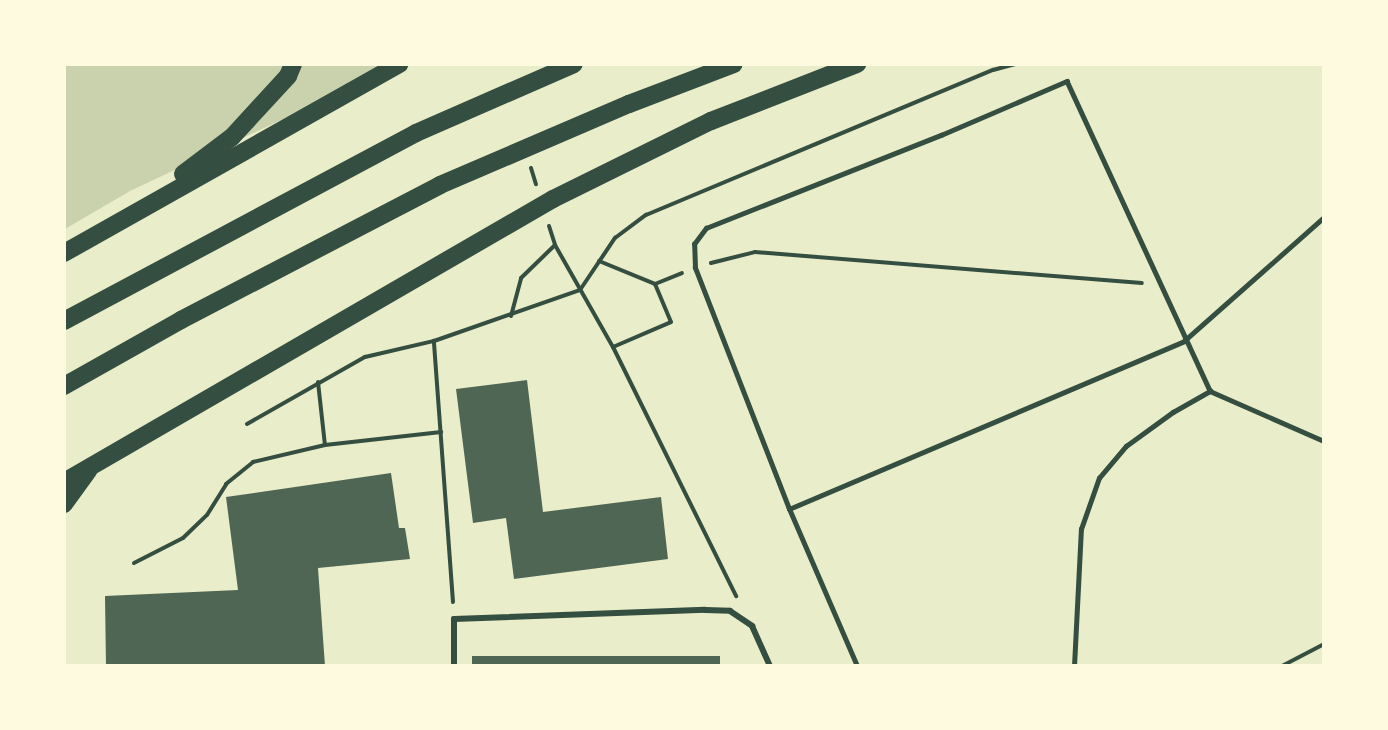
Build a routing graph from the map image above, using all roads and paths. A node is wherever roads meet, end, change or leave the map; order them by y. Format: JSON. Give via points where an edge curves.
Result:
{"nodes":[{"id":1,"x":293,"y":64,"type":"edge"},
{"id":2,"x":399,"y":64,"type":"edge"},
{"id":3,"x":574,"y":64,"type":"edge"},
{"id":4,"x":734,"y":64,"type":"edge"},
{"id":5,"x":857,"y":64,"type":"edge"},
{"id":6,"x":1016,"y":64,"type":"edge"},
{"id":7,"x":132,"y":214,"type":"junction"},
{"id":8,"x":1323,"y":217,"type":"edge"},
{"id":9,"x":64,"y":253,"type":"edge"},
{"id":10,"x":599,"y":261,"type":"junction"},
{"id":11,"x":695,"y":268,"type":"junction"},
{"id":12,"x":655,"y":284,"type":"junction"},
{"id":13,"x":1158,"y":284,"type":"junction"},
{"id":14,"x":580,"y":290,"type":"junction"},
{"id":15,"x":511,"y":316,"type":"junction"},
{"id":16,"x":64,"y":321,"type":"edge"},
{"id":17,"x":434,"y":341,"type":"junction"},
{"id":18,"x":1184,"y":341,"type":"junction"},
{"id":19,"x":613,"y":347,"type":"junction"},
{"id":20,"x":318,"y":382,"type":"junction"},
{"id":21,"x":64,"y":386,"type":"edge"},
{"id":22,"x":1210,"y":391,"type":"junction"},
{"id":23,"x":247,"y":424,"type":"dead end"},
{"id":24,"x":441,"y":432,"type":"junction"},
{"id":25,"x":1323,"y":441,"type":"edge"},
{"id":26,"x":325,"y":445,"type":"junction"},
{"id":27,"x":90,"y":468,"type":"junction"},
{"id":28,"x":64,"y":482,"type":"edge"},
{"id":29,"x":64,"y":504,"type":"edge"},
{"id":30,"x":789,"y":509,"type":"junction"},
{"id":31,"x":134,"y":563,"type":"dead end"},
{"id":32,"x":454,"y":619,"type":"junction"},
{"id":33,"x":752,"y":627,"type":"junction"},
{"id":34,"x":1323,"y":644,"type":"edge"},
{"id":35,"x":454,"y":666,"type":"edge"},
{"id":36,"x":770,"y":666,"type":"edge"},
{"id":37,"x":857,"y":666,"type":"edge"},
{"id":38,"x":1074,"y":666,"type":"edge"},
{"id":39,"x":1282,"y":666,"type":"edge"}],
"edges":[{"from":1,"to":7,"type":"highway","via":[[288,76],[232,137]]},
{"from":2,"to":7,"type":"highway"},
{"from":3,"to":16,"type":"highway","via":[[416,133]]},
{"from":4,"to":21,"type":"highway","via":[[440,185],[181,320]]},
{"from":5,"to":27,"type":"highway","via":[[711,120],[553,199],[234,380]]},
{"from":6,"to":10,"type":"path","via":[[993,70],[646,215],[615,238]]},
{"from":7,"to":9,"type":"highway"},
{"from":8,"to":18,"type":"lane"},
{"from":10,"to":12,"type":"path"},
{"from":10,"to":14,"type":"path"},
{"from":11,"to":12,"type":"path"},
{"from":11,"to":13,"type":"path","via":[[755,252]]},
{"from":11,"to":13,"type":"lane","via":[[694,244],[705,228],[931,140],[1067,81]]},
{"from":11,"to":30,"type":"lane"},
{"from":12,"to":19,"type":"path","via":[[670,322]]},
{"from":13,"to":18,"type":"lane"},
{"from":14,"to":15,"type":"path"},
{"from":14,"to":15,"type":"path","via":[[555,245],[521,278]]},
{"from":14,"to":19,"type":"path"},
{"from":15,"to":17,"type":"path"},
{"from":17,"to":20,"type":"path","via":[[364,357]]},
{"from":17,"to":24,"type":"path"},
{"from":18,"to":22,"type":"lane"},
{"from":18,"to":30,"type":"lane"},
{"from":19,"to":33,"type":"path"},
{"from":20,"to":23,"type":"path"},
{"from":20,"to":26,"type":"path"},
{"from":22,"to":25,"type":"lane"},
{"from":22,"to":38,"type":"lane","via":[[1126,446],[1099,478],[1081,529]]},
{"from":24,"to":26,"type":"path"},
{"from":24,"to":32,"type":"path"},
{"from":26,"to":31,"type":"path","via":[[253,462],[226,484],[207,515],[183,538]]},
{"from":27,"to":28,"type":"highway"},
{"from":27,"to":29,"type":"highway"},
{"from":30,"to":37,"type":"lane"},
{"from":32,"to":33,"type":"street","via":[[730,611]]},
{"from":32,"to":35,"type":"street"},
{"from":33,"to":36,"type":"street"},
{"from":34,"to":39,"type":"path"}]}
